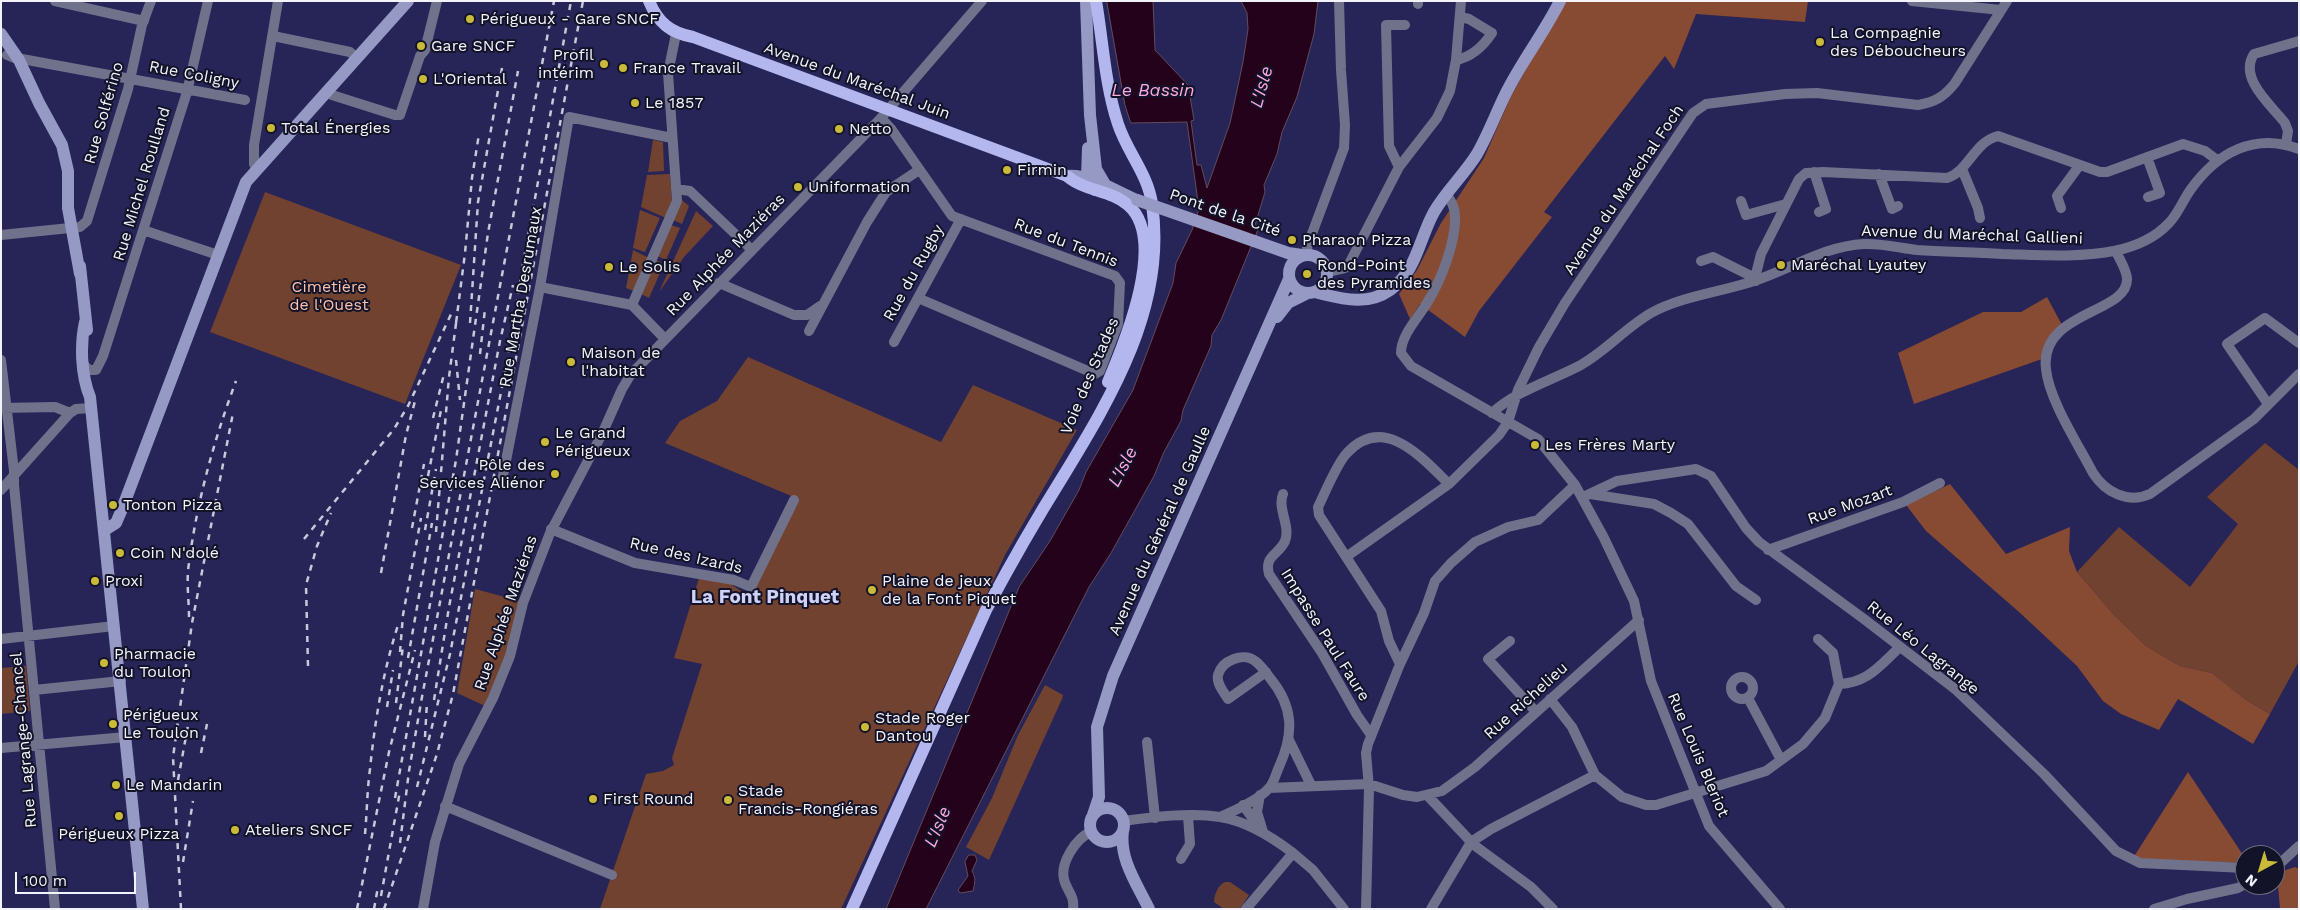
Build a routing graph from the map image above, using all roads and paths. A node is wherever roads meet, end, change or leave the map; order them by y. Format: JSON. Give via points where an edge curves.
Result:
{"nodes":[{"id":1,"x":55,"y":1,"type":"edge"},
{"id":2,"x":151,"y":1,"type":"edge"},
{"id":3,"x":208,"y":1,"type":"edge"},
{"id":4,"x":278,"y":1,"type":"edge"},
{"id":5,"x":408,"y":1,"type":"edge"},
{"id":6,"x":437,"y":1,"type":"edge"},
{"id":7,"x":649,"y":1,"type":"edge"},
{"id":8,"x":982,"y":1,"type":"edge"},
{"id":9,"x":1086,"y":1,"type":"edge"},
{"id":10,"x":1096,"y":1,"type":"edge"},
{"id":11,"x":1339,"y":1,"type":"edge"},
{"id":12,"x":1461,"y":1,"type":"edge"},
{"id":13,"x":1560,"y":1,"type":"edge"},
{"id":14,"x":1912,"y":1,"type":"edge"},
{"id":15,"x":2004,"y":6,"type":"edge"},
{"id":16,"x":1460,"y":17,"type":"junction"},
{"id":17,"x":144,"y":21,"type":"junction"},
{"id":18,"x":1405,"y":25,"type":"dead end"},
{"id":19,"x":1,"y":34,"type":"edge"},
{"id":20,"x":676,"y":34,"type":"junction"},
{"id":21,"x":273,"y":36,"type":"junction"},
{"id":22,"x":2299,"y":41,"type":"edge"},
{"id":23,"x":6,"y":50,"type":"edge"},
{"id":24,"x":357,"y":58,"type":"junction"},
{"id":25,"x":1456,"y":60,"type":"junction"},
{"id":26,"x":130,"y":78,"type":"junction"},
{"id":27,"x":187,"y":88,"type":"junction"},
{"id":28,"x":328,"y":91,"type":"junction"},
{"id":29,"x":245,"y":100,"type":"dead end"},
{"id":30,"x":885,"y":114,"type":"junction"},
{"id":31,"x":672,"y":138,"type":"junction"},
{"id":32,"x":2286,"y":144,"type":"junction"},
{"id":33,"x":2299,"y":149,"type":"edge"},
{"id":34,"x":2147,"y":157,"type":"junction"},
{"id":35,"x":2217,"y":160,"type":"junction"},
{"id":36,"x":2079,"y":166,"type":"junction"},
{"id":37,"x":1399,"y":167,"type":"junction"},
{"id":38,"x":256,"y":169,"type":"junction"},
{"id":39,"x":1962,"y":169,"type":"junction"},
{"id":40,"x":919,"y":170,"type":"junction"},
{"id":41,"x":1814,"y":172,"type":"junction"},
{"id":42,"x":1082,"y":173,"type":"junction"},
{"id":43,"x":1879,"y":174,"type":"junction"},
{"id":44,"x":1101,"y":188,"type":"junction"},
{"id":45,"x":676,"y":190,"type":"junction"},
{"id":46,"x":1446,"y":195,"type":"junction"},
{"id":47,"x":2148,"y":197,"type":"dead end"},
{"id":48,"x":1123,"y":200,"type":"junction"},
{"id":49,"x":1741,"y":201,"type":"dead end"},
{"id":50,"x":1138,"y":203,"type":"junction"},
{"id":51,"x":1786,"y":204,"type":"junction"},
{"id":52,"x":1898,"y":206,"type":"dead end"},
{"id":53,"x":2061,"y":208,"type":"dead end"},
{"id":54,"x":1820,"y":212,"type":"dead end"},
{"id":55,"x":1980,"y":218,"type":"dead end"},
{"id":56,"x":961,"y":219,"type":"junction"},
{"id":57,"x":74,"y":227,"type":"junction"},
{"id":58,"x":143,"y":230,"type":"junction"},
{"id":59,"x":1,"y":235,"type":"edge"},
{"id":60,"x":1253,"y":243,"type":"junction"},
{"id":61,"x":752,"y":250,"type":"junction"},
{"id":62,"x":2116,"y":251,"type":"junction"},
{"id":63,"x":218,"y":255,"type":"junction"},
{"id":64,"x":1305,"y":255,"type":"junction"},
{"id":65,"x":1701,"y":261,"type":"dead end"},
{"id":66,"x":1327,"y":275,"type":"junction"},
{"id":67,"x":1289,"y":276,"type":"junction"},
{"id":68,"x":1756,"y":279,"type":"junction"},
{"id":69,"x":719,"y":283,"type":"junction"},
{"id":70,"x":540,"y":287,"type":"junction"},
{"id":71,"x":1311,"y":293,"type":"junction"},
{"id":72,"x":918,"y":298,"type":"junction"},
{"id":73,"x":1356,"y":300,"type":"junction"},
{"id":74,"x":823,"y":304,"type":"junction"},
{"id":75,"x":632,"y":305,"type":"junction"},
{"id":76,"x":1268,"y":329,"type":"junction"},
{"id":77,"x":809,"y":332,"type":"dead end"},
{"id":78,"x":665,"y":339,"type":"junction"},
{"id":79,"x":894,"y":342,"type":"dead end"},
{"id":80,"x":2299,"y":342,"type":"edge"},
{"id":81,"x":1,"y":360,"type":"edge"},
{"id":82,"x":88,"y":368,"type":"junction"},
{"id":83,"x":2299,"y":374,"type":"edge"},
{"id":84,"x":1516,"y":397,"type":"junction"},
{"id":85,"x":91,"y":402,"type":"junction"},
{"id":86,"x":2268,"y":404,"type":"junction"},
{"id":87,"x":4,"y":408,"type":"edge"},
{"id":88,"x":1492,"y":413,"type":"junction"},
{"id":89,"x":70,"y":414,"type":"junction"},
{"id":90,"x":1508,"y":422,"type":"junction"},
{"id":91,"x":14,"y":477,"type":"junction"},
{"id":92,"x":1061,"y":479,"type":"junction"},
{"id":93,"x":502,"y":481,"type":"dead end"},
{"id":94,"x":1940,"y":483,"type":"dead end"},
{"id":95,"x":1449,"y":484,"type":"junction"},
{"id":96,"x":1575,"y":485,"type":"junction"},
{"id":97,"x":1,"y":490,"type":"edge"},
{"id":98,"x":1283,"y":494,"type":"dead end"},
{"id":99,"x":1586,"y":495,"type":"junction"},
{"id":100,"x":794,"y":500,"type":"dead end"},
{"id":101,"x":551,"y":529,"type":"junction"},
{"id":102,"x":105,"y":530,"type":"junction"},
{"id":103,"x":1768,"y":550,"type":"junction"},
{"id":104,"x":1346,"y":557,"type":"junction"},
{"id":105,"x":1756,"y":600,"type":"dead end"},
{"id":106,"x":1639,"y":620,"type":"junction"},
{"id":107,"x":114,"y":626,"type":"junction"},
{"id":108,"x":29,"y":636,"type":"junction"},
{"id":109,"x":1,"y":639,"type":"edge"},
{"id":110,"x":1818,"y":639,"type":"dead end"},
{"id":111,"x":1510,"y":640,"type":"dead end"},
{"id":112,"x":1900,"y":647,"type":"junction"},
{"id":113,"x":1400,"y":664,"type":"junction"},
{"id":114,"x":1266,"y":672,"type":"junction"},
{"id":115,"x":121,"y":681,"type":"junction"},
{"id":116,"x":1839,"y":684,"type":"junction"},
{"id":117,"x":34,"y":690,"type":"junction"},
{"id":118,"x":1748,"y":698,"type":"dead end"},
{"id":119,"x":1550,"y":699,"type":"junction"},
{"id":120,"x":1536,"y":712,"type":"junction"},
{"id":121,"x":1371,"y":735,"type":"junction"},
{"id":122,"x":126,"y":737,"type":"junction"},
{"id":123,"x":1288,"y":738,"type":"junction"},
{"id":124,"x":1147,"y":742,"type":"dead end"},
{"id":125,"x":38,"y":744,"type":"junction"},
{"id":126,"x":1,"y":748,"type":"edge"},
{"id":127,"x":1097,"y":751,"type":"junction"},
{"id":128,"x":1781,"y":760,"type":"junction"},
{"id":129,"x":1596,"y":775,"type":"junction"},
{"id":130,"x":1370,"y":784,"type":"junction"},
{"id":131,"x":1311,"y":785,"type":"junction"},
{"id":132,"x":1269,"y":788,"type":"junction"},
{"id":133,"x":1260,"y":794,"type":"junction"},
{"id":134,"x":1695,"y":794,"type":"junction"},
{"id":135,"x":1428,"y":795,"type":"junction"},
{"id":136,"x":1244,"y":805,"type":"junction"},
{"id":137,"x":445,"y":806,"type":"junction"},
{"id":138,"x":1093,"y":815,"type":"junction"},
{"id":139,"x":1188,"y":816,"type":"junction"},
{"id":140,"x":1220,"y":817,"type":"junction"},
{"id":141,"x":1154,"y":818,"type":"junction"},
{"id":142,"x":1121,"y":821,"type":"junction"},
{"id":143,"x":1091,"y":832,"type":"junction"},
{"id":144,"x":1263,"y":832,"type":"junction"},
{"id":145,"x":1104,"y":842,"type":"junction"},
{"id":146,"x":1471,"y":842,"type":"junction"},
{"id":147,"x":2299,"y":846,"type":"edge"},
{"id":148,"x":1293,"y":853,"type":"junction"},
{"id":149,"x":1181,"y":859,"type":"dead end"},
{"id":150,"x":2285,"y":859,"type":"edge"},
{"id":151,"x":2235,"y":868,"type":"edge"},
{"id":152,"x":1131,"y":873,"type":"junction"},
{"id":153,"x":612,"y":875,"type":"dead end"},
{"id":154,"x":2235,"y":887,"type":"edge"},
{"id":155,"x":1365,"y":907,"type":"edge"},
{"id":156,"x":55,"y":909,"type":"edge"},
{"id":157,"x":143,"y":909,"type":"edge"},
{"id":158,"x":423,"y":909,"type":"edge"},
{"id":159,"x":852,"y":909,"type":"edge"},
{"id":160,"x":1073,"y":909,"type":"edge"},
{"id":161,"x":1149,"y":909,"type":"edge"},
{"id":162,"x":1246,"y":909,"type":"edge"},
{"id":163,"x":1344,"y":909,"type":"edge"},
{"id":164,"x":1431,"y":909,"type":"edge"},
{"id":165,"x":1553,"y":909,"type":"edge"},
{"id":166,"x":1780,"y":909,"type":"edge"},
{"id":167,"x":2154,"y":909,"type":"edge"}],
"edges":[{"from":1,"to":17,"type":"street"},
{"from":2,"to":17,"type":"street","name":"Rue Solférino"},
{"from":3,"to":27,"type":"street","name":"Rue Michel Roulland"},
{"from":4,"to":21,"type":"street"},
{"from":5,"to":24,"type":"main road"},
{"from":6,"to":28,"type":"street","via":[[425,50],[420,56],[400,115],[332,95]]},
{"from":7,"to":20,"type":"main road","via":[[658,16]]},
{"from":8,"to":30,"type":"street","name":"Rue Alphée Maziéras"},
{"from":9,"to":42,"type":"main road","via":[[1090,115]]},
{"from":10,"to":92,"type":"main road","name":"Voie des Stades","via":[[1115,114],[1150,190],[1154,238],[1147,298],[1130,352],[1105,407]]},
{"from":11,"to":64,"type":"street","via":[[1344,148]]},
{"from":12,"to":16,"type":"street"},
{"from":13,"to":46,"type":"main road","via":[[1507,92],[1477,154]]},
{"from":14,"to":15,"type":"street"},
{"from":15,"to":84,"type":"street","name":"Avenue du Maréchal Foch","via":[[1955,84],[1932,102],[1918,105],[1817,93],[1785,94],[1700,106],[1565,303],[1539,347]]},
{"from":16,"to":25,"type":"street"},
{"from":16,"to":25,"type":"street","via":[[1492,33],[1478,49]]},
{"from":17,"to":26,"type":"street","name":"Rue Solférino"},
{"from":18,"to":37,"type":"street","via":[[1386,25],[1389,146]]},
{"from":19,"to":23,"type":"main road"},
{"from":20,"to":30,"type":"main road","name":"Avenue du Maréchal Juin","via":[[693,37]]},
{"from":20,"to":31,"type":"street","via":[[668,73]]},
{"from":21,"to":24,"type":"street","via":[[350,52]]},
{"from":21,"to":38,"type":"street","via":[[254,146]]},
{"from":22,"to":32,"type":"street","via":[[2254,54],[2248,67],[2254,84],[2285,123],[2288,131]]},
{"from":23,"to":26,"type":"street","name":"Rue Coligny","via":[[22,58]]},
{"from":23,"to":57,"type":"main road","via":[[62,145],[74,195]]},
{"from":24,"to":28,"type":"main road"},
{"from":25,"to":37,"type":"street","via":[[1454,79],[1443,107]]},
{"from":26,"to":27,"type":"street","name":"Rue Coligny"},
{"from":26,"to":57,"type":"street","name":"Rue Solférino","via":[[88,218],[85,224]]},
{"from":27,"to":29,"type":"street","name":"Rue Coligny"},
{"from":27,"to":58,"type":"street","name":"Rue Michel Roulland"},
{"from":28,"to":38,"type":"main road"},
{"from":30,"to":40,"type":"street"},
{"from":30,"to":42,"type":"main road","name":"Avenue du Maréchal Juin"},
{"from":30,"to":61,"type":"street","name":"Rue Alphée Maziéras"},
{"from":31,"to":45,"type":"street"},
{"from":31,"to":70,"type":"street","name":"Rue Martha Desrumaux","via":[[569,117]]},
{"from":32,"to":33,"type":"street","name":"Avenue du Maréchal Gallieni"},
{"from":32,"to":35,"type":"street","name":"Avenue du Maréchal Gallieni","via":[[2267,143],[2239,148]]},
{"from":34,"to":35,"type":"street","via":[[2183,144],[2205,151]]},
{"from":34,"to":36,"type":"street","via":[[2107,172],[2093,172]]},
{"from":34,"to":47,"type":"street","via":[[2160,193]]},
{"from":35,"to":62,"type":"street","name":"Avenue du Maréchal Gallieni","via":[[2190,190],[2171,222],[2142,243]]},
{"from":36,"to":39,"type":"street","via":[[1998,136],[1987,138]]},
{"from":36,"to":53,"type":"street","via":[[2057,196]]},
{"from":37,"to":66,"type":"street","via":[[1349,264]]},
{"from":38,"to":63,"type":"main road","via":[[246,182]]},
{"from":39,"to":43,"type":"street","via":[[1957,175],[1947,178]]},
{"from":39,"to":55,"type":"street"},
{"from":40,"to":56,"type":"street","via":[[952,216]]},
{"from":40,"to":74,"type":"street","via":[[886,192]]},
{"from":41,"to":43,"type":"street"},
{"from":41,"to":51,"type":"street","via":[[1799,179]]},
{"from":41,"to":54,"type":"street","via":[[1826,209]]},
{"from":42,"to":44,"type":"main road"},
{"from":42,"to":44,"type":"main road","name":"Avenue du Maréchal Juin","via":[[1074,182]]},
{"from":43,"to":52,"type":"street","via":[[1892,209]]},
{"from":44,"to":48,"type":"main road","name":"Avenue du Maréchal Juin"},
{"from":44,"to":50,"type":"main road","name":"Avenue du Maréchal Juin"},
{"from":45,"to":61,"type":"street","via":[[690,191]]},
{"from":45,"to":75,"type":"street","via":[[677,201]]},
{"from":46,"to":73,"type":"main road","via":[[1428,223],[1406,274],[1388,291],[1369,300]]},
{"from":46,"to":88,"type":"street","name":"Rue Louis Bleriot","via":[[1456,215],[1445,266],[1429,301],[1404,338],[1401,353],[1411,366]]},
{"from":48,"to":50,"type":"main road","name":"Avenue du Maréchal Juin"},
{"from":48,"to":92,"type":"main road","name":"Voie des Stades","via":[[1136,213],[1143,228],[1144,254],[1137,299],[1106,387]]},
{"from":49,"to":51,"type":"street","via":[[1746,215]]},
{"from":50,"to":60,"type":"main road","name":"Pont de la Cité","bridge":true},
{"from":51,"to":68,"type":"street","via":[[1761,254]]},
{"from":56,"to":72,"type":"street","name":"Rue du Rugby"},
{"from":56,"to":72,"type":"street","name":"Rue du Tennis","via":[[1115,276],[1120,283],[1118,324],[1100,371],[1095,374]]},
{"from":57,"to":59,"type":"street"},
{"from":57,"to":82,"type":"main road","via":[[88,336]]},
{"from":58,"to":63,"type":"street"},
{"from":58,"to":82,"type":"street","name":"Rue Michel Roulland","via":[[103,356],[98,368]]},
{"from":60,"to":64,"type":"main road","name":"Pont de la Cité"},
{"from":60,"to":67,"type":"main road","name":"Pont de la Cité","via":[[1276,257]]},
{"from":61,"to":69,"type":"street","name":"Rue Alphée Maziéras"},
{"from":62,"to":68,"type":"street","name":"Avenue du Maréchal Gallieni","via":[[2083,256],[2037,255],[1917,250],[1865,244],[1830,250]]},
{"from":62,"to":86,"type":"street","via":[[2127,277],[2120,296],[2061,330],[2046,355],[2049,385],[2100,484],[2136,499],[2150,494],[2254,419]]},
{"from":63,"to":102,"type":"main road","via":[[116,523]]},
{"from":64,"to":66,"type":"main road","via":[[1313,255],[1323,261]]},
{"from":64,"to":67,"type":"main road","via":[[1292,262]]},
{"from":65,"to":68,"type":"street","via":[[1713,256]]},
{"from":66,"to":71,"type":"main road","via":[[1322,287]]},
{"from":66,"to":73,"type":"main road","via":[[1329,284],[1344,297]]},
{"from":67,"to":71,"type":"main road","via":[[1296,289]]},
{"from":67,"to":76,"type":"main road","name":"Avenue du Général de Gaulle"},
{"from":68,"to":84,"type":"street","name":"Avenue du Maréchal Gallieni","via":[[1652,313],[1579,366]]},
{"from":69,"to":74,"type":"street","via":[[794,315],[807,315]]},
{"from":69,"to":78,"type":"street","name":"Rue Alphée Maziéras"},
{"from":70,"to":75,"type":"street"},
{"from":70,"to":93,"type":"street","name":"Rue Martha Desrumaux"},
{"from":71,"to":73,"type":"main road"},
{"from":71,"to":76,"type":"main road","name":"Avenue du Général de Gaulle","via":[[1288,303]]},
{"from":72,"to":79,"type":"street","name":"Rue du Rugby"},
{"from":74,"to":77,"type":"street"},
{"from":75,"to":78,"type":"street"},
{"from":76,"to":127,"type":"main road","name":"Avenue du Général de Gaulle","via":[[1113,676],[1097,728]]},
{"from":78,"to":101,"type":"street","name":"Rue Alphée Maziéras","via":[[622,389],[602,434]]},
{"from":80,"to":86,"type":"street","via":[[2265,318],[2227,344]]},
{"from":81,"to":87,"type":"street","name":"Rue Lagrange-Chancel"},
{"from":82,"to":85,"type":"main road"},
{"from":83,"to":86,"type":"street"},
{"from":84,"to":88,"type":"street","name":"Avenue du Maréchal Gallieni"},
{"from":84,"to":90,"type":"street"},
{"from":85,"to":89,"type":"street"},
{"from":85,"to":102,"type":"main road"},
{"from":87,"to":89,"type":"street","via":[[56,407]]},
{"from":87,"to":91,"type":"street","name":"Rue Lagrange-Chancel"},
{"from":88,"to":90,"type":"street","name":"Rue Louis Bleriot"},
{"from":89,"to":91,"type":"street"},
{"from":90,"to":95,"type":"street"},
{"from":90,"to":96,"type":"street","name":"Rue Louis Bleriot","via":[[1538,439]]},
{"from":91,"to":97,"type":"street"},
{"from":91,"to":108,"type":"street","name":"Rue Lagrange-Chancel"},
{"from":92,"to":159,"type":"main road","name":"Voie des Stades","via":[[978,628]]},
{"from":94,"to":103,"type":"street","name":"Rue Mozart","via":[[1903,502]]},
{"from":95,"to":104,"type":"street"},
{"from":95,"to":104,"type":"street","via":[[1422,457],[1402,443],[1375,437],[1360,442],[1346,453],[1318,507],[1319,515]]},
{"from":96,"to":99,"type":"street","name":"Rue Louis Bleriot"},
{"from":96,"to":113,"type":"street","via":[[1538,520],[1508,527],[1475,542],[1451,563],[1435,581]]},
{"from":98,"to":121,"type":"street","name":"Impasse Paul Faure","via":[[1281,500],[1287,533],[1285,542],[1269,560],[1268,574],[1322,653]]},
{"from":99,"to":103,"type":"street","name":"Rue Léo Lagrange","via":[[1617,480],[1696,469],[1711,476],[1746,528]]},
{"from":99,"to":105,"type":"street","via":[[1654,504],[1671,513],[1688,524],[1736,586]]},
{"from":99,"to":106,"type":"street","name":"Rue Louis Bleriot"},
{"from":100,"to":101,"type":"street","name":"Rue des Izards","via":[[751,587],[734,580],[635,563]]},
{"from":101,"to":137,"type":"street","name":"Rue Alphée Maziéras","via":[[523,603],[510,656],[493,698],[459,764]]},
{"from":102,"to":107,"type":"main road"},
{"from":103,"to":112,"type":"street","name":"Rue Léo Lagrange"},
{"from":104,"to":113,"type":"street","via":[[1381,611],[1389,641]]},
{"from":106,"to":119,"type":"street","name":"Rue Richelieu"},
{"from":106,"to":134,"type":"street","name":"Rue Louis Bleriot","via":[[1651,681]]},
{"from":107,"to":108,"type":"street"},
{"from":107,"to":115,"type":"main road"},
{"from":108,"to":109,"type":"street"},
{"from":108,"to":117,"type":"street","name":"Rue Lagrange-Chancel"},
{"from":110,"to":116,"type":"street","via":[[1833,653]]},
{"from":111,"to":120,"type":"street","via":[[1488,659]]},
{"from":112,"to":116,"type":"street","via":[[1865,679]]},
{"from":112,"to":151,"type":"street","name":"Rue Léo Lagrange","via":[[1955,690],[2044,774],[2108,845],[2126,858],[2140,864],[2160,866]]},
{"from":113,"to":121,"type":"street"},
{"from":114,"to":114,"type":"street","via":[[1255,660],[1236,658],[1226,663],[1218,674],[1219,685],[1228,699]]},
{"from":114,"to":123,"type":"street","via":[[1281,691],[1291,721]]},
{"from":115,"to":117,"type":"street"},
{"from":115,"to":122,"type":"main road"},
{"from":116,"to":128,"type":"street","via":[[1825,718],[1803,744]]},
{"from":117,"to":125,"type":"street","name":"Rue Lagrange-Chancel"},
{"from":118,"to":128,"type":"street"},
{"from":119,"to":120,"type":"street","name":"Rue Richelieu"},
{"from":119,"to":129,"type":"street","via":[[1572,727]]},
{"from":120,"to":135,"type":"street","name":"Rue Richelieu","via":[[1453,784]]},
{"from":121,"to":130,"type":"street","via":[[1366,753]]},
{"from":122,"to":125,"type":"street"},
{"from":122,"to":157,"type":"main road"},
{"from":123,"to":131,"type":"street"},
{"from":123,"to":132,"type":"street"},
{"from":124,"to":141,"type":"street"},
{"from":125,"to":126,"type":"street"},
{"from":125,"to":156,"type":"street","name":"Rue Lagrange-Chancel"},
{"from":127,"to":138,"type":"main road","name":"Avenue du Général de Gaulle","via":[[1099,796]]},
{"from":127,"to":142,"type":"main road","name":"Avenue du Général de Gaulle","via":[[1107,796]]},
{"from":128,"to":134,"type":"street","via":[[1766,771]]},
{"from":129,"to":134,"type":"street","via":[[1622,797],[1646,805]]},
{"from":129,"to":146,"type":"street"},
{"from":130,"to":131,"type":"street"},
{"from":130,"to":135,"type":"street","via":[[1403,795]]},
{"from":130,"to":155,"type":"street"},
{"from":131,"to":132,"type":"street"},
{"from":132,"to":133,"type":"street"},
{"from":133,"to":136,"type":"street"},
{"from":133,"to":144,"type":"street","via":[[1257,812]]},
{"from":134,"to":166,"type":"street","name":"Rue Louis Bleriot","via":[[1709,826]]},
{"from":135,"to":146,"type":"street"},
{"from":136,"to":140,"type":"street"},
{"from":136,"to":144,"type":"street"},
{"from":137,"to":153,"type":"street"},
{"from":137,"to":158,"type":"street","name":"Rue Alphée Maziéras"},
{"from":138,"to":142,"type":"main road","via":[[1101,809]]},
{"from":138,"to":143,"type":"main road","via":[[1089,823]]},
{"from":139,"to":140,"type":"street"},
{"from":139,"to":141,"type":"street"},
{"from":139,"to":149,"type":"street","via":[[1190,844]]},
{"from":140,"to":144,"type":"street"},
{"from":141,"to":142,"type":"street"},
{"from":142,"to":145,"type":"main road","via":[[1116,840]]},
{"from":142,"to":152,"type":"main road","name":"Avenue du Général de Gaulle","via":[[1122,848]]},
{"from":143,"to":145,"type":"main road"},
{"from":143,"to":160,"type":"street","via":[[1079,840],[1063,871],[1073,897]]},
{"from":144,"to":148,"type":"street"},
{"from":145,"to":152,"type":"main road","name":"Avenue du Général de Gaulle"},
{"from":146,"to":164,"type":"street"},
{"from":146,"to":165,"type":"street","via":[[1531,887]]},
{"from":147,"to":150,"type":"street"},
{"from":148,"to":162,"type":"street"},
{"from":148,"to":163,"type":"street","via":[[1313,870]]},
{"from":152,"to":161,"type":"main road","name":"Avenue du Général de Gaulle"},
{"from":154,"to":167,"type":"street"}]}
